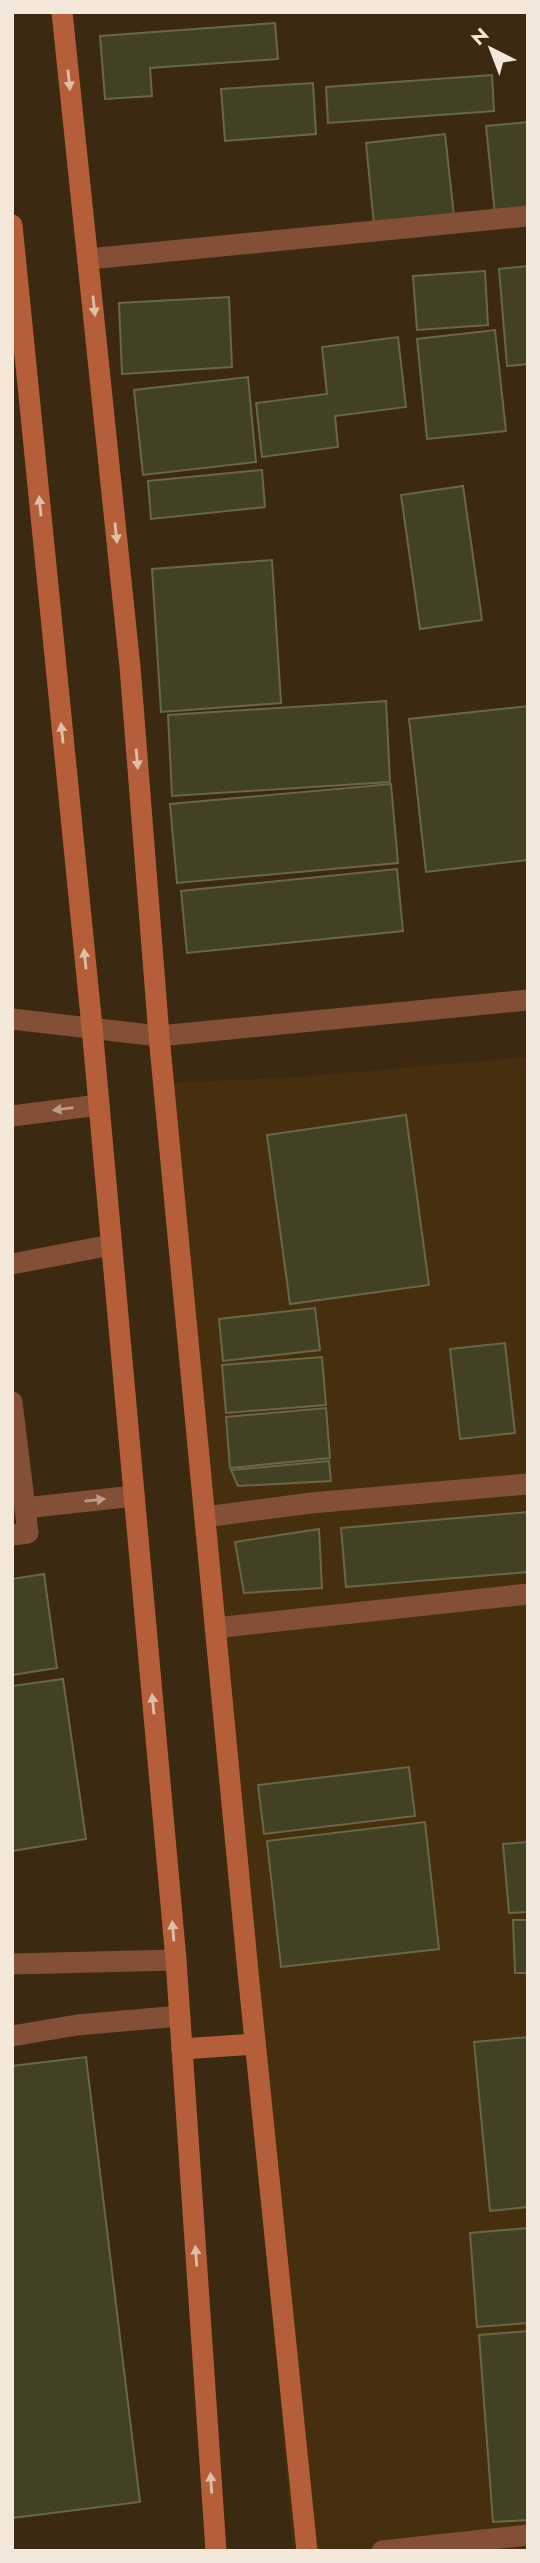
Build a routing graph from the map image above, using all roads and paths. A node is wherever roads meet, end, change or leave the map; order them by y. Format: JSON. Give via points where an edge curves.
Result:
{"nodes":[{"id":1,"x":62,"y":12,"type":"edge"},
{"id":2,"x":528,"y":216,"type":"edge"},
{"id":3,"x":12,"y":225,"type":"edge"},
{"id":4,"x":89,"y":259,"type":"junction"},
{"id":5,"x":528,"y":1000,"type":"edge"},
{"id":6,"x":12,"y":1019,"type":"edge"},
{"id":7,"x":92,"y":1027,"type":"junction"},
{"id":8,"x":159,"y":1036,"type":"junction"},
{"id":9,"x":99,"y":1105,"type":"junction"},
{"id":10,"x":12,"y":1116,"type":"edge"},
{"id":11,"x":111,"y":1245,"type":"junction"},
{"id":12,"x":12,"y":1264,"type":"edge"},
{"id":13,"x":12,"y":1402,"type":"edge"},
{"id":14,"x":528,"y":1484,"type":"edge"},
{"id":15,"x":134,"y":1496,"type":"junction"},
{"id":16,"x":25,"y":1508,"type":"junction"},
{"id":17,"x":205,"y":1517,"type":"junction"},
{"id":18,"x":12,"y":1535,"type":"edge"},
{"id":19,"x":528,"y":1594,"type":"edge"},
{"id":20,"x":215,"y":1628,"type":"junction"},
{"id":21,"x":176,"y":1960,"type":"junction"},
{"id":22,"x":12,"y":1964,"type":"edge"},
{"id":23,"x":180,"y":2016,"type":"junction"},
{"id":24,"x":12,"y":2036,"type":"edge"},
{"id":25,"x":255,"y":2043,"type":"junction"},
{"id":26,"x":182,"y":2049,"type":"junction"},
{"id":27,"x":528,"y":2535,"type":"edge"},
{"id":28,"x":216,"y":2551,"type":"edge"},
{"id":29,"x":307,"y":2551,"type":"edge"},
{"id":30,"x":382,"y":2551,"type":"edge"}],
"edges":[{"from":1,"to":4,"type":"main road","one_way":true},
{"from":2,"to":4,"type":"street"},
{"from":7,"to":3,"type":"main road","one_way":true},
{"from":4,"to":8,"type":"main road","one_way":true,"via":[[130,667]]},
{"from":5,"to":8,"type":"street"},
{"from":6,"to":7,"type":"street"},
{"from":7,"to":8,"type":"street"},
{"from":7,"to":9,"type":"main road"},
{"from":8,"to":17,"type":"main road"},
{"from":9,"to":10,"type":"street","one_way":true},
{"from":9,"to":11,"type":"main road"},
{"from":11,"to":12,"type":"street"},
{"from":11,"to":15,"type":"main road"},
{"from":13,"to":16,"type":"street"},
{"from":14,"to":17,"type":"street"},
{"from":16,"to":15,"type":"street","one_way":true},
{"from":21,"to":15,"type":"main road","one_way":true},
{"from":16,"to":18,"type":"street","via":[[28,1533]]},
{"from":17,"to":20,"type":"main road"},
{"from":19,"to":20,"type":"street"},
{"from":20,"to":25,"type":"main road"},
{"from":21,"to":22,"type":"street"},
{"from":21,"to":23,"type":"main road"},
{"from":23,"to":24,"type":"street"},
{"from":23,"to":26,"type":"main road"},
{"from":25,"to":26,"type":"main road"},
{"from":25,"to":29,"type":"main road"},
{"from":28,"to":26,"type":"main road","one_way":true},
{"from":27,"to":30,"type":"street"}]}
